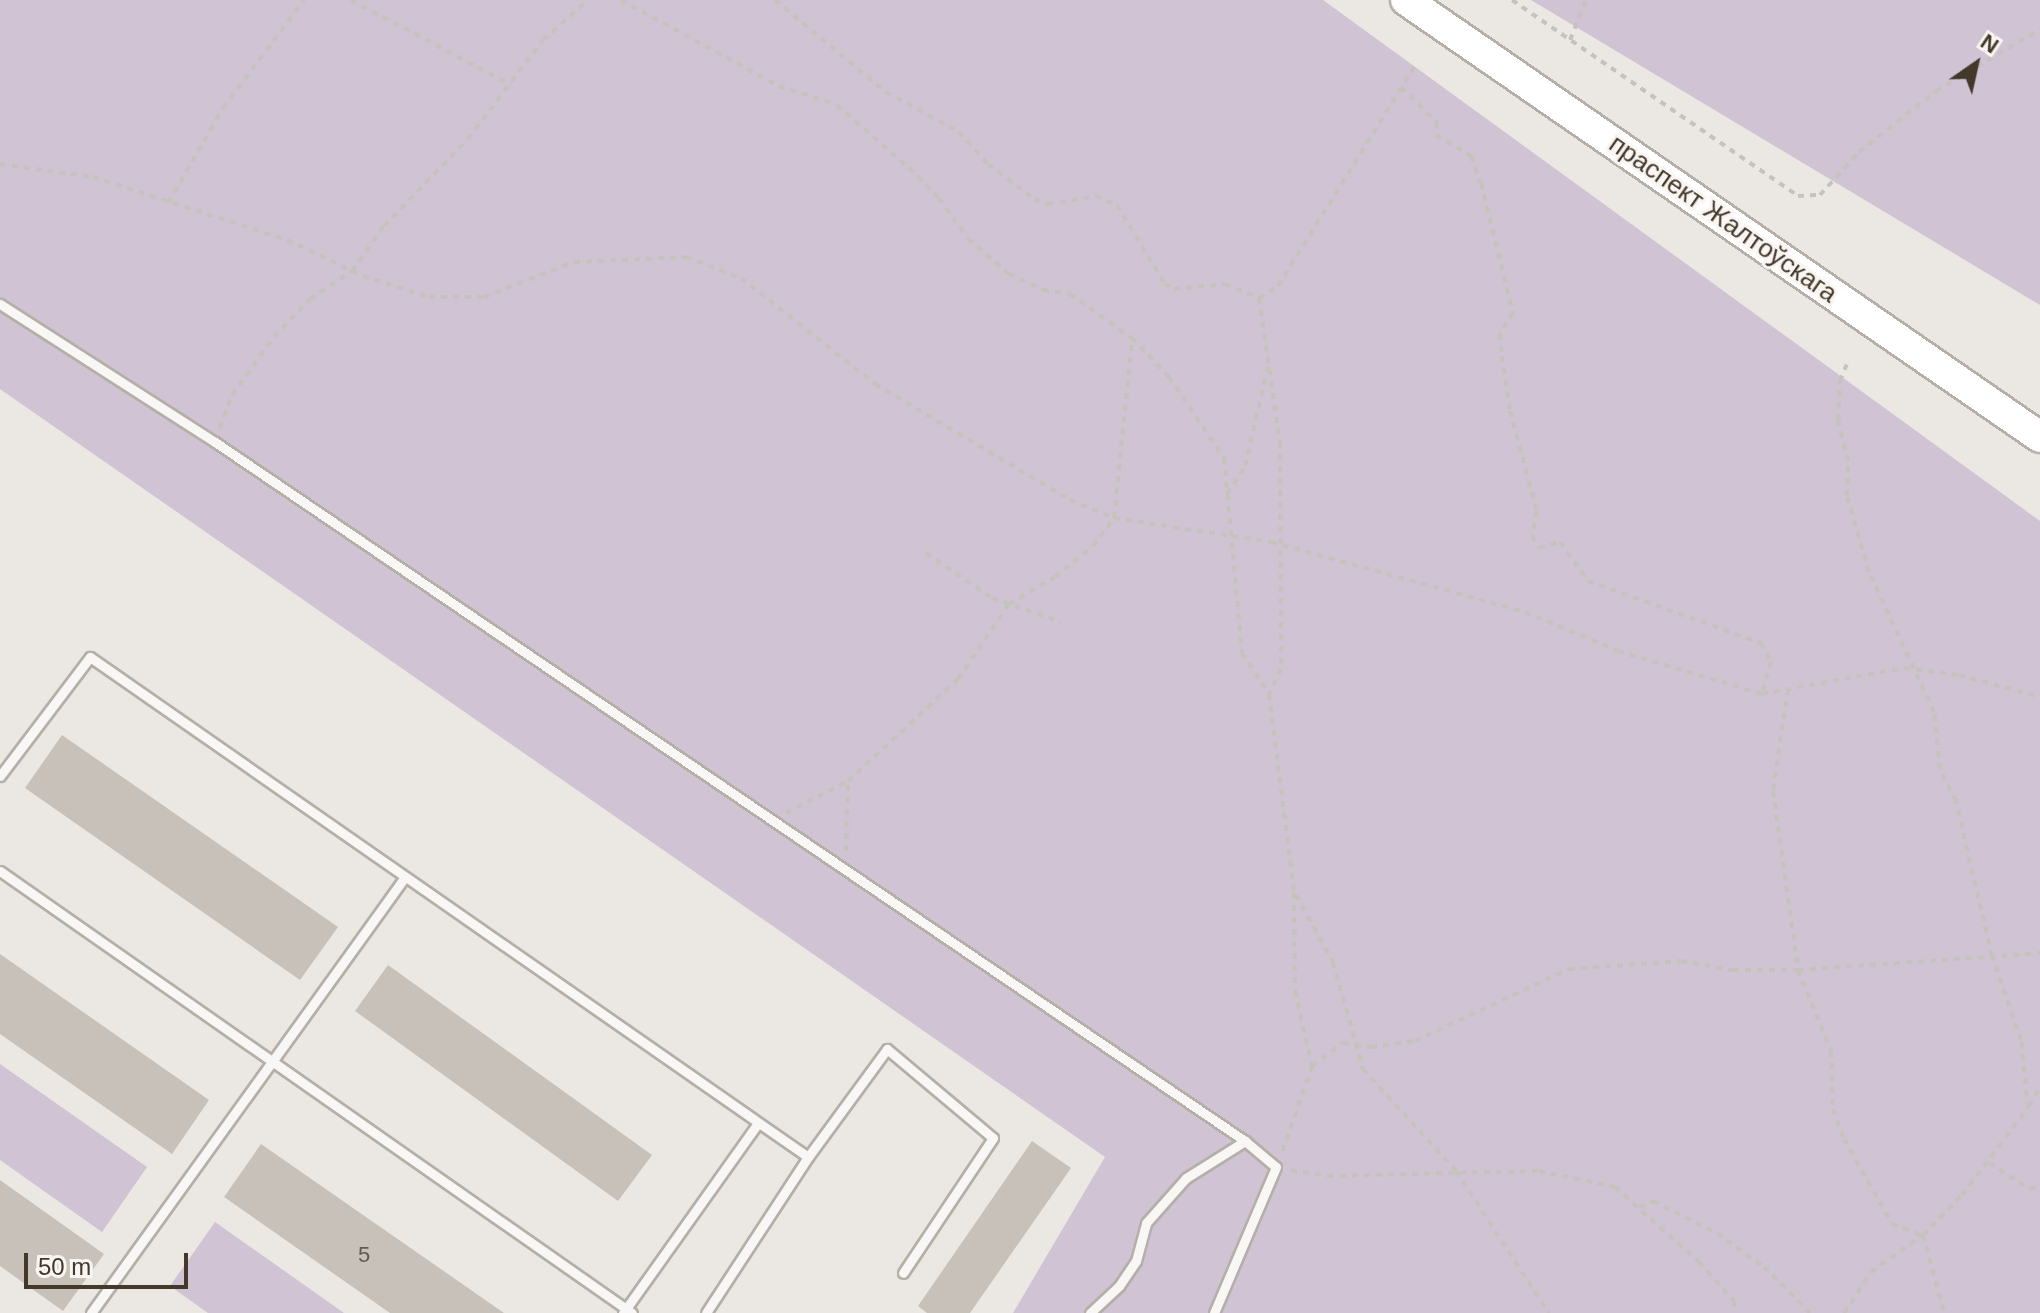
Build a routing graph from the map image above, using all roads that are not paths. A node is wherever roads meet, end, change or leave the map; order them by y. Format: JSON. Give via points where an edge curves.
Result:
{"nodes":[{"id":1,"x":1406,"y":0,"type":"edge"},
{"id":2,"x":0,"y":304,"type":"edge"},
{"id":3,"x":2040,"y":437,"type":"edge"},
{"id":4,"x":0,"y":776,"type":"edge"},
{"id":5,"x":0,"y":871,"type":"edge"},
{"id":6,"x":405,"y":877,"type":"junction"},
{"id":7,"x":270,"y":1060,"type":"junction"},
{"id":8,"x":758,"y":1123,"type":"junction"},
{"id":9,"x":1245,"y":1141,"type":"junction"},
{"id":10,"x":808,"y":1157,"type":"junction"},
{"id":11,"x":903,"y":1273,"type":"dead end"},
{"id":12,"x":627,"y":1312,"type":"edge"},
{"id":13,"x":91,"y":1313,"type":"edge"},
{"id":14,"x":706,"y":1313,"type":"edge"},
{"id":15,"x":1090,"y":1313,"type":"edge"},
{"id":16,"x":1214,"y":1313,"type":"edge"}],
"edges":[{"from":1,"to":3,"type":"main road","name":"праспект Жалтоўскага"},
{"from":2,"to":9,"type":"lane","via":[[215,442]]},
{"from":4,"to":6,"type":"lane","via":[[90,657]]},
{"from":5,"to":7,"type":"lane"},
{"from":6,"to":7,"type":"lane"},
{"from":6,"to":8,"type":"lane"},
{"from":7,"to":12,"type":"lane"},
{"from":7,"to":13,"type":"lane"},
{"from":8,"to":10,"type":"lane"},
{"from":8,"to":12,"type":"lane"},
{"from":9,"to":15,"type":"lane","via":[[1186,1178],[1146,1223],[1136,1261],[1119,1286]]},
{"from":9,"to":16,"type":"lane","via":[[1276,1167]]},
{"from":10,"to":11,"type":"lane","via":[[887,1049],[993,1138]]},
{"from":10,"to":14,"type":"lane"}]}
